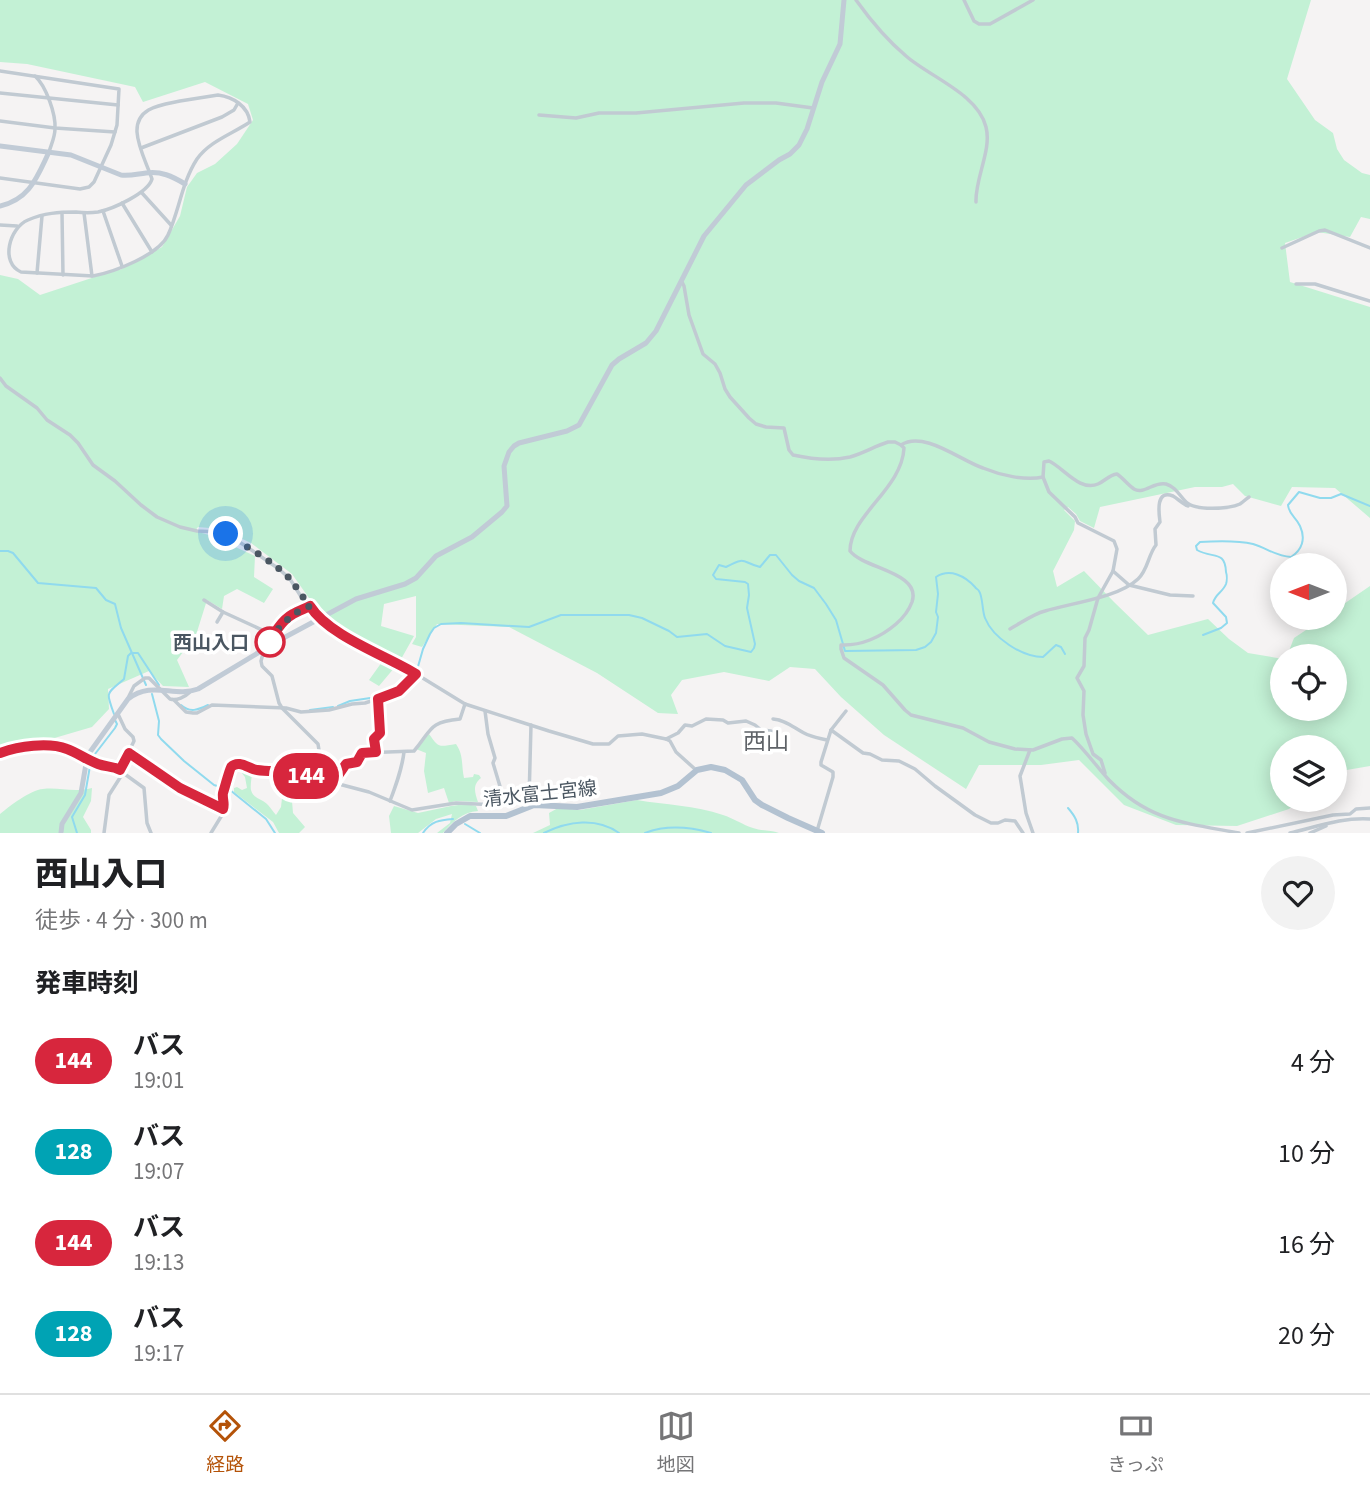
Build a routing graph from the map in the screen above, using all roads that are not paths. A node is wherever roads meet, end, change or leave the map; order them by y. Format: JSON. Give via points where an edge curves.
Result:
{"nodes":[{"id":1,"x":844,"y":0,"type":"edge"},
{"id":2,"x":856,"y":0,"type":"edge"},
{"id":3,"x":964,"y":0,"type":"edge"},
{"id":4,"x":1033,"y":0,"type":"edge"},
{"id":5,"x":0,"y":71,"type":"edge"},
{"id":6,"x":33,"y":75,"type":"junction"},
{"id":7,"x":0,"y":93,"type":"edge"},
{"id":8,"x":48,"y":99,"type":"junction"},
{"id":9,"x":238,"y":103,"type":"junction"},
{"id":10,"x":118,"y":105,"type":"junction"},
{"id":11,"x":813,"y":108,"type":"junction"},
{"id":12,"x":538,"y":115,"type":"dead end"},
{"id":13,"x":0,"y":121,"type":"edge"},
{"id":14,"x":55,"y":128,"type":"junction"},
{"id":15,"x":115,"y":132,"type":"junction"},
{"id":16,"x":0,"y":146,"type":"edge"},
{"id":17,"x":141,"y":148,"type":"junction"},
{"id":18,"x":49,"y":152,"type":"junction"},
{"id":19,"x":101,"y":167,"type":"junction"},
{"id":20,"x":150,"y":172,"type":"junction"},
{"id":21,"x":0,"y":178,"type":"edge"},
{"id":22,"x":34,"y":183,"type":"junction"},
{"id":23,"x":185,"y":184,"type":"junction"},
{"id":24,"x":141,"y":193,"type":"junction"},
{"id":25,"x":976,"y":202,"type":"dead end"},
{"id":26,"x":122,"y":203,"type":"junction"},
{"id":27,"x":0,"y":206,"type":"edge"},
{"id":28,"x":103,"y":211,"type":"junction"},
{"id":29,"x":62,"y":213,"type":"junction"},
{"id":30,"x":84,"y":213,"type":"junction"},
{"id":31,"x":42,"y":215,"type":"junction"},
{"id":32,"x":0,"y":225,"type":"edge"},
{"id":33,"x":171,"y":225,"type":"junction"},
{"id":34,"x":17,"y":226,"type":"junction"},
{"id":35,"x":1282,"y":248,"type":"dead end"},
{"id":36,"x":1370,"y":248,"type":"edge"},
{"id":37,"x":152,"y":252,"type":"junction"},
{"id":38,"x":121,"y":266,"type":"junction"},
{"id":39,"x":37,"y":273,"type":"junction"},
{"id":40,"x":63,"y":275,"type":"junction"},
{"id":41,"x":92,"y":276,"type":"junction"},
{"id":42,"x":681,"y":281,"type":"junction"},
{"id":43,"x":1296,"y":284,"type":"dead end"},
{"id":44,"x":1370,"y":301,"type":"edge"},
{"id":45,"x":0,"y":378,"type":"edge"},
{"id":46,"x":901,"y":445,"type":"junction"},
{"id":47,"x":1043,"y":477,"type":"junction"},
{"id":48,"x":1249,"y":497,"type":"dead end"},
{"id":49,"x":1194,"y":508,"type":"junction"},
{"id":50,"x":1113,"y":571,"type":"junction"},
{"id":51,"x":1129,"y":586,"type":"junction"},
{"id":52,"x":1193,"y":596,"type":"dead end"},
{"id":53,"x":1098,"y":598,"type":"junction"},
{"id":54,"x":204,"y":600,"type":"dead end"},
{"id":55,"x":310,"y":606,"type":"junction"},
{"id":56,"x":223,"y":612,"type":"junction"},
{"id":57,"x":320,"y":618,"type":"junction"},
{"id":58,"x":217,"y":622,"type":"dead end"},
{"id":59,"x":1010,"y":629,"type":"dead end"},
{"id":60,"x":273,"y":635,"type":"junction"},
{"id":61,"x":267,"y":649,"type":"junction"},
{"id":62,"x":414,"y":673,"type":"junction"},
{"id":63,"x":159,"y":689,"type":"junction"},
{"id":64,"x":192,"y":691,"type":"junction"},
{"id":65,"x":128,"y":699,"type":"junction"},
{"id":66,"x":378,"y":699,"type":"junction"},
{"id":67,"x":174,"y":700,"type":"junction"},
{"id":68,"x":465,"y":704,"type":"junction"},
{"id":69,"x":282,"y":708,"type":"junction"},
{"id":70,"x":485,"y":710,"type":"junction"},
{"id":71,"x":846,"y":712,"type":"dead end"},
{"id":72,"x":116,"y":715,"type":"junction"},
{"id":73,"x":773,"y":719,"type":"dead end"},
{"id":74,"x":531,"y":724,"type":"junction"},
{"id":75,"x":831,"y":730,"type":"junction"},
{"id":76,"x":771,"y":731,"type":"dead end"},
{"id":77,"x":666,"y":739,"type":"junction"},
{"id":78,"x":827,"y":740,"type":"junction"},
{"id":79,"x":1030,"y":750,"type":"junction"},
{"id":80,"x":376,"y":752,"type":"junction"},
{"id":81,"x":404,"y":752,"type":"junction"},
{"id":82,"x":0,"y":753,"type":"edge"},
{"id":83,"x":129,"y":753,"type":"junction"},
{"id":84,"x":90,"y":760,"type":"junction"},
{"id":85,"x":697,"y":770,"type":"junction"},
{"id":86,"x":121,"y":772,"type":"junction"},
{"id":87,"x":314,"y":778,"type":"junction"},
{"id":88,"x":1107,"y":778,"type":"junction"},
{"id":89,"x":333,"y":783,"type":"junction"},
{"id":90,"x":529,"y":800,"type":"junction"},
{"id":91,"x":390,"y":801,"type":"junction"},
{"id":92,"x":505,"y":803,"type":"junction"},
{"id":93,"x":480,"y":804,"type":"junction"},
{"id":94,"x":549,"y":805,"type":"junction"},
{"id":95,"x":1370,"y":808,"type":"edge"},
{"id":96,"x":223,"y":809,"type":"junction"},
{"id":97,"x":484,"y":815,"type":"junction"},
{"id":98,"x":1370,"y":819,"type":"edge"},
{"id":99,"x":1331,"y":824,"type":"junction"},
{"id":100,"x":62,"y":832,"type":"edge"},
{"id":101,"x":819,"y":832,"type":"edge"},
{"id":102,"x":104,"y":833,"type":"edge"},
{"id":103,"x":151,"y":833,"type":"edge"},
{"id":104,"x":211,"y":833,"type":"edge"},
{"id":105,"x":446,"y":833,"type":"edge"},
{"id":106,"x":1023,"y":833,"type":"edge"},
{"id":107,"x":1033,"y":833,"type":"edge"},
{"id":108,"x":1238,"y":833,"type":"edge"},
{"id":109,"x":1247,"y":833,"type":"edge"},
{"id":110,"x":1290,"y":833,"type":"edge"},
{"id":111,"x":1310,"y":833,"type":"edge"}],
"edges":[{"from":1,"to":11,"type":"main road","via":[[840,44]]},
{"from":2,"to":25,"type":"street","via":[[887,40],[964,96],[982,118],[987,138]]},
{"from":3,"to":4,"type":"street","via":[[974,21],[985,25]]},
{"from":5,"to":6,"type":"street"},
{"from":6,"to":8,"type":"street"},
{"from":6,"to":10,"type":"street","via":[[119,89]]},
{"from":7,"to":8,"type":"street"},
{"from":8,"to":10,"type":"street"},
{"from":8,"to":14,"type":"street"},
{"from":9,"to":17,"type":"street","via":[[222,117]]},
{"from":9,"to":17,"type":"street","via":[[218,95],[156,106],[140,117]]},
{"from":9,"to":23,"type":"street","via":[[248,112],[250,122],[202,152]]},
{"from":10,"to":15,"type":"street"},
{"from":11,"to":12,"type":"street","via":[[744,103],[569,118]]},
{"from":11,"to":42,"type":"main road","via":[[799,145],[746,185],[704,236]]},
{"from":13,"to":14,"type":"street"},
{"from":14,"to":15,"type":"street"},
{"from":14,"to":18,"type":"street"},
{"from":15,"to":19,"type":"street"},
{"from":16,"to":18,"type":"main road"},
{"from":17,"to":20,"type":"street"},
{"from":18,"to":19,"type":"main road","via":[[78,156]]},
{"from":18,"to":22,"type":"main road"},
{"from":19,"to":20,"type":"main road","via":[[128,176]]},
{"from":19,"to":22,"type":"street","via":[[85,189]]},
{"from":20,"to":23,"type":"main road"},
{"from":20,"to":24,"type":"street","via":[[151,183]]},
{"from":21,"to":22,"type":"street"},
{"from":22,"to":27,"type":"main road","via":[[21,197]]},
{"from":23,"to":33,"type":"street"},
{"from":24,"to":26,"type":"street"},
{"from":24,"to":33,"type":"street"},
{"from":26,"to":28,"type":"street"},
{"from":26,"to":37,"type":"street"},
{"from":28,"to":30,"type":"street"},
{"from":28,"to":38,"type":"street"},
{"from":29,"to":30,"type":"street"},
{"from":29,"to":31,"type":"street"},
{"from":29,"to":40,"type":"street"},
{"from":30,"to":41,"type":"street"},
{"from":31,"to":34,"type":"street"},
{"from":31,"to":39,"type":"street"},
{"from":32,"to":34,"type":"street"},
{"from":33,"to":37,"type":"street","via":[[164,242]]},
{"from":34,"to":39,"type":"street","via":[[10,244],[11,265],[21,272]]},
{"from":35,"to":36,"type":"street","via":[[1325,230]]},
{"from":37,"to":38,"type":"street"},
{"from":38,"to":41,"type":"street"},
{"from":39,"to":40,"type":"street"},
{"from":40,"to":41,"type":"street"},
{"from":42,"to":46,"type":"street","via":[[703,354],[715,364],[725,389],[757,424],[783,428],[793,455],[838,459],[888,442]]},
{"from":42,"to":57,"type":"main road","via":[[656,331],[612,365],[579,425],[519,443],[509,452],[504,466],[507,506],[502,512],[472,537],[436,556],[416,578],[356,599]]},
{"from":43,"to":44,"type":"street","via":[[1315,284]]},
{"from":45,"to":55,"type":"street","via":[[70,435],[93,465],[156,517],[180,527],[226,534],[279,569]]},
{"from":46,"to":47,"type":"street","via":[[925,442],[992,471]]},
{"from":46,"to":79,"type":"street","via":[[904,454],[899,468],[856,529],[850,551],[909,583],[914,598],[905,616],[889,630],[860,644],[843,645],[844,658],[883,685],[911,715],[963,727],[1007,748]]},
{"from":47,"to":49,"type":"street","via":[[1044,462],[1049,461],[1082,484],[1097,485],[1118,474],[1140,491],[1158,483],[1170,486]]},
{"from":47,"to":50,"type":"street","via":[[1049,492],[1078,523],[1114,541]]},
{"from":48,"to":49,"type":"street","via":[[1229,507]]},
{"from":49,"to":51,"type":"street","via":[[1171,495],[1161,498],[1156,545],[1145,570]]},
{"from":50,"to":51,"type":"street"},
{"from":50,"to":53,"type":"street"},
{"from":51,"to":52,"type":"street"},
{"from":51,"to":53,"type":"street"},
{"from":53,"to":59,"type":"street","via":[[1043,611]]},
{"from":53,"to":88,"type":"street","via":[[1085,638],[1084,666],[1077,678],[1084,691],[1086,734]]},
{"from":54,"to":56,"type":"street"},
{"from":55,"to":57,"type":"street"},
{"from":55,"to":60,"type":"street","via":[[293,614]]},
{"from":56,"to":58,"type":"street"},
{"from":56,"to":60,"type":"street"},
{"from":57,"to":61,"type":"main road"},
{"from":57,"to":62,"type":"street"},
{"from":60,"to":61,"type":"street"},
{"from":61,"to":64,"type":"main road"},
{"from":61,"to":69,"type":"street","via":[[262,666],[272,676]]},
{"from":62,"to":66,"type":"street","via":[[399,691]]},
{"from":62,"to":68,"type":"street"},
{"from":63,"to":64,"type":"main road"},
{"from":63,"to":65,"type":"main road","via":[[144,689]]},
{"from":63,"to":65,"type":"street","via":[[149,678],[143,679]]},
{"from":63,"to":67,"type":"street"},
{"from":64,"to":67,"type":"street"},
{"from":65,"to":72,"type":"main road"},
{"from":66,"to":69,"type":"street","via":[[329,710]]},
{"from":66,"to":80,"type":"street"},
{"from":67,"to":69,"type":"street","via":[[193,713],[212,705]]},
{"from":68,"to":70,"type":"street"},
{"from":68,"to":81,"type":"street","via":[[460,719],[433,725],[414,751]]},
{"from":69,"to":87,"type":"street","via":[[318,744]]},
{"from":70,"to":74,"type":"street"},
{"from":70,"to":92,"type":"street","via":[[495,758],[492,763]]},
{"from":71,"to":75,"type":"street"},
{"from":72,"to":83,"type":"street","via":[[133,737]]},
{"from":72,"to":84,"type":"main road","via":[[90,752]]},
{"from":73,"to":78,"type":"street"},
{"from":74,"to":77,"type":"street","via":[[593,744],[642,734]]},
{"from":74,"to":90,"type":"street"},
{"from":75,"to":78,"type":"street"},
{"from":75,"to":106,"type":"street","via":[[863,752],[915,769],[975,816],[991,823],[1015,821]]},
{"from":76,"to":77,"type":"street","via":[[746,721],[706,719],[685,725]]},
{"from":77,"to":85,"type":"street"},
{"from":78,"to":101,"type":"street","via":[[821,765],[833,772],[833,777]]},
{"from":79,"to":88,"type":"street","via":[[1072,738]]},
{"from":79,"to":107,"type":"street","via":[[1020,776]]},
{"from":80,"to":81,"type":"street"},
{"from":80,"to":89,"type":"street","via":[[362,753],[357,762],[346,764]]},
{"from":81,"to":91,"type":"street"},
{"from":82,"to":84,"type":"street","via":[[54,747]]},
{"from":83,"to":86,"type":"street"},
{"from":83,"to":96,"type":"street","via":[[180,788]]},
{"from":84,"to":86,"type":"street"},
{"from":84,"to":100,"type":"main road","via":[[81,793]]},
{"from":85,"to":94,"type":"main road","name":"清水富士宮線","via":[[661,793],[577,807]]},
{"from":85,"to":101,"type":"main road","via":[[711,767],[733,774],[755,800]]},
{"from":86,"to":102,"type":"street","via":[[109,795]]},
{"from":86,"to":103,"type":"street","via":[[144,788]]},
{"from":87,"to":89,"type":"street"},
{"from":87,"to":96,"type":"street","via":[[236,764],[228,772]]},
{"from":88,"to":108,"type":"street","via":[[1139,806],[1156,814]]},
{"from":89,"to":91,"type":"street"},
{"from":90,"to":92,"type":"street"},
{"from":90,"to":94,"type":"street"},
{"from":91,"to":93,"type":"street","via":[[412,810]]},
{"from":92,"to":93,"type":"street"},
{"from":93,"to":97,"type":"street"},
{"from":94,"to":97,"type":"main road","name":"清水富士宮線","via":[[528,806],[506,816]]},
{"from":95,"to":109,"type":"street"},
{"from":96,"to":104,"type":"street"},
{"from":97,"to":105,"type":"main road","name":"清水富士宮線","via":[[464,818]]},
{"from":98,"to":99,"type":"street"},
{"from":99,"to":110,"type":"street"},
{"from":99,"to":111,"type":"street"}]}
